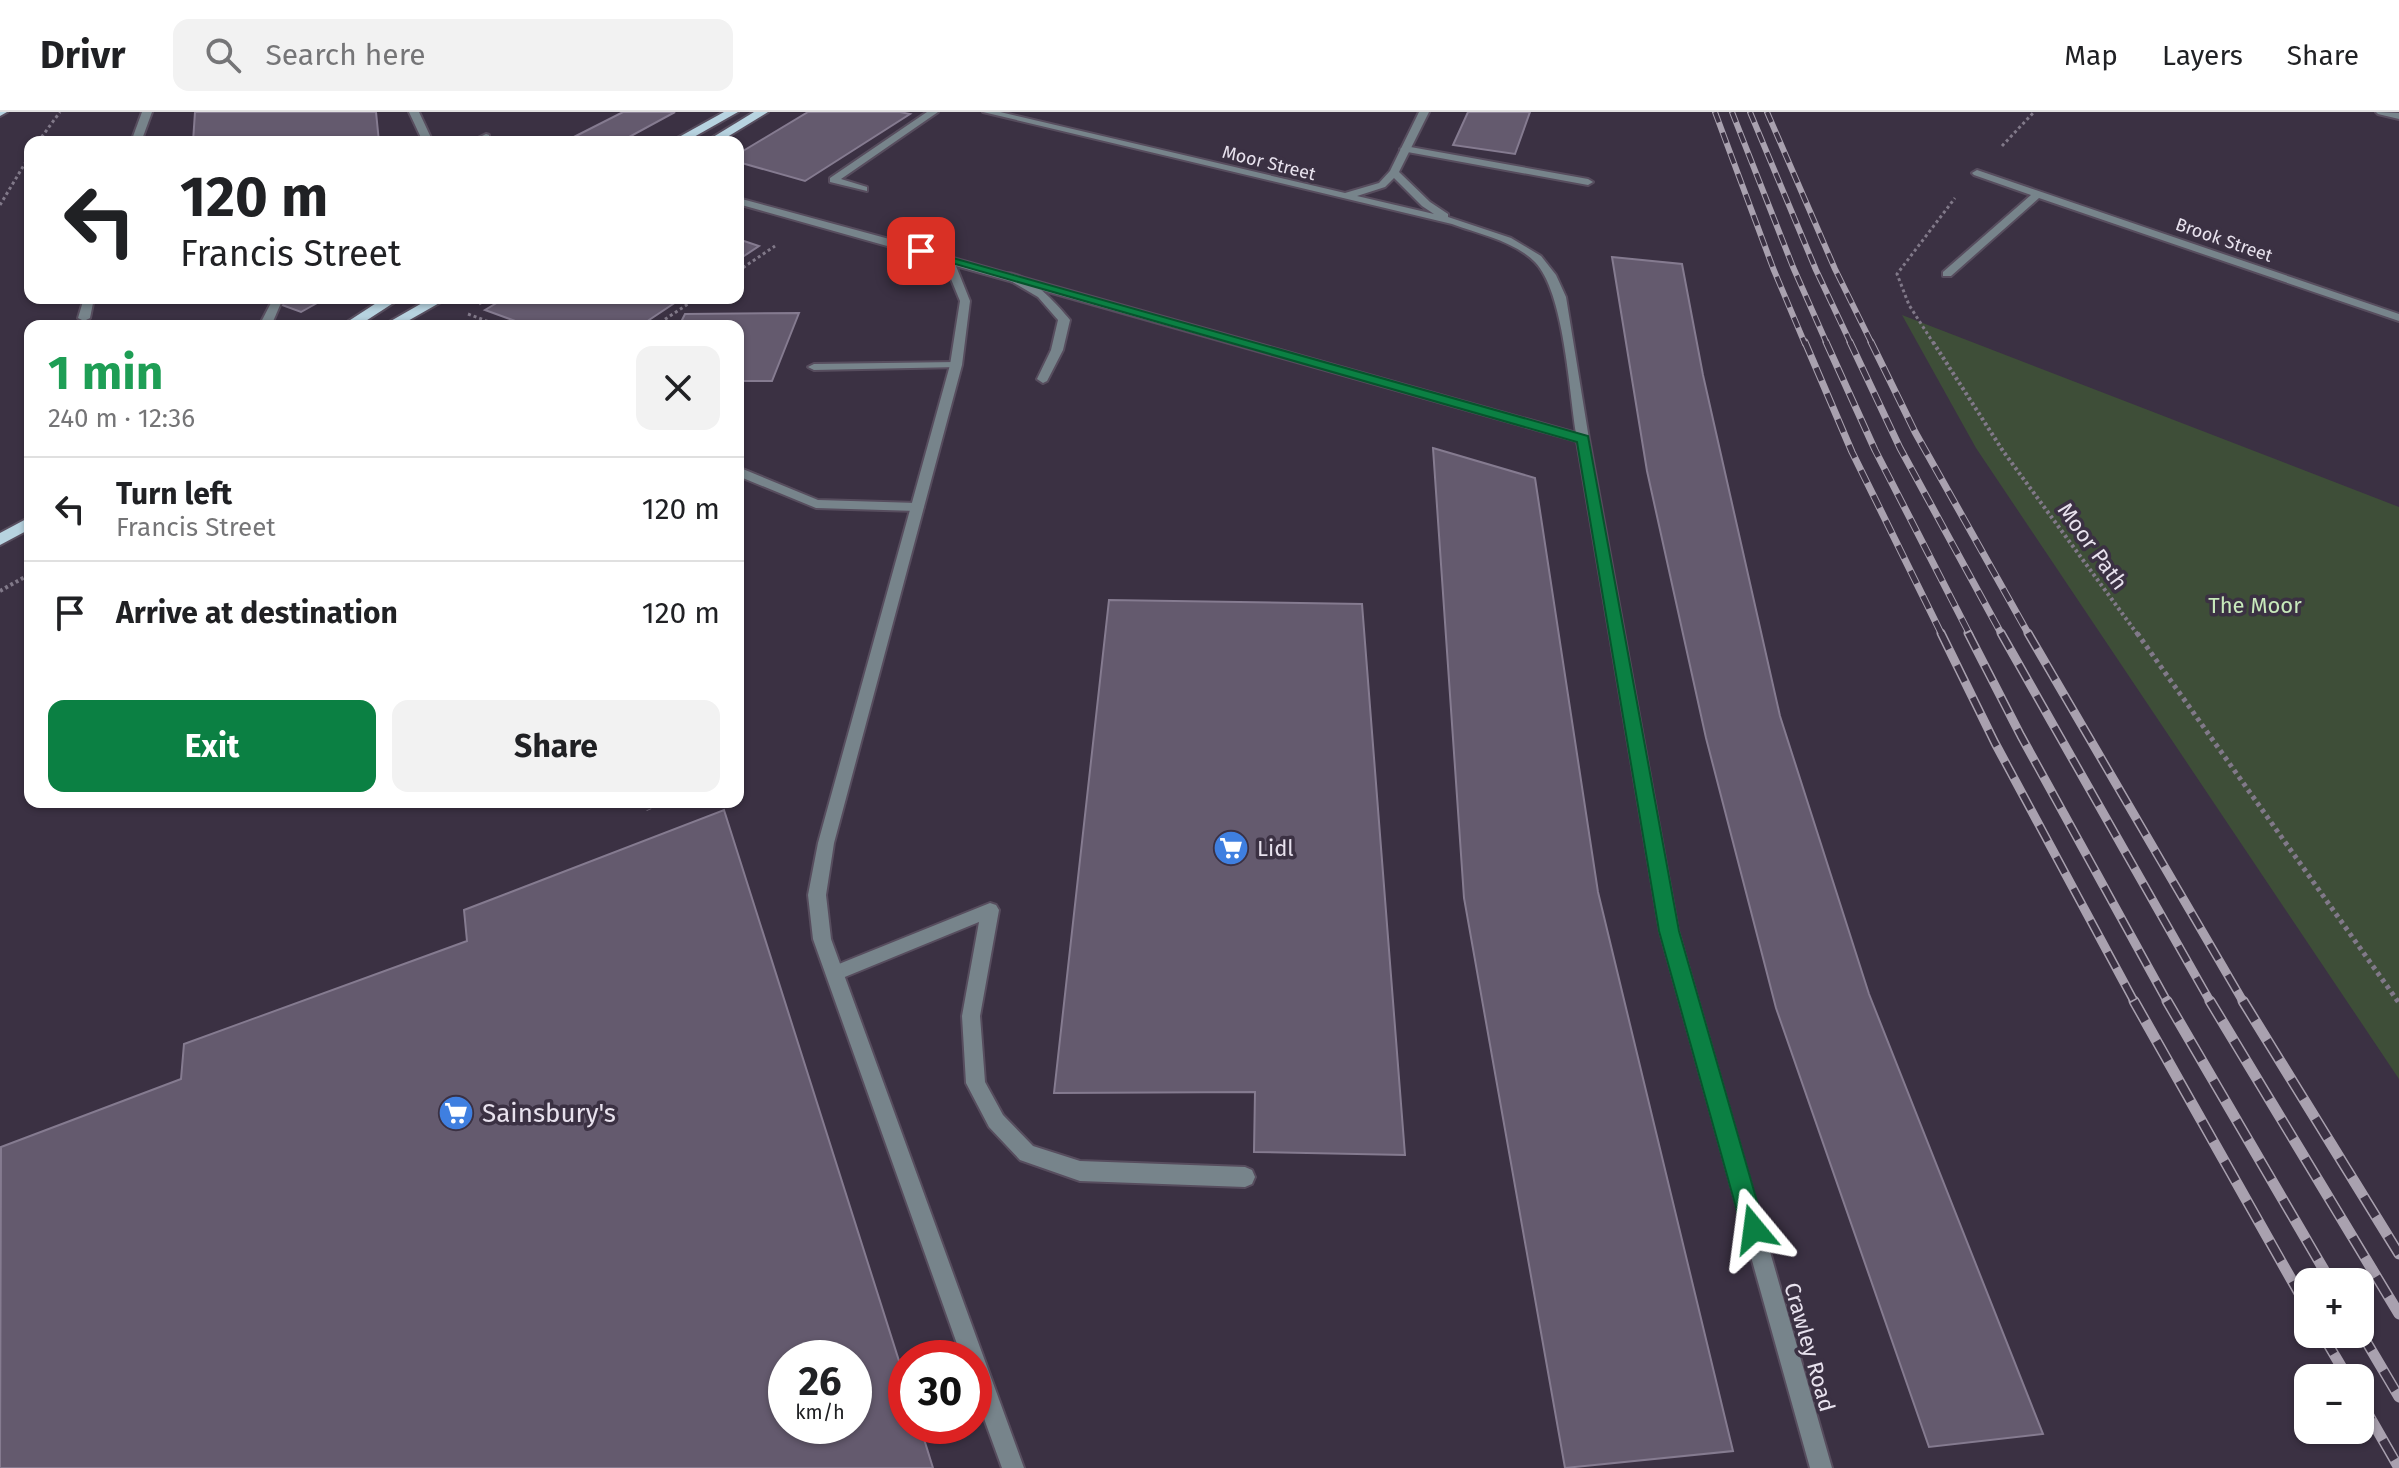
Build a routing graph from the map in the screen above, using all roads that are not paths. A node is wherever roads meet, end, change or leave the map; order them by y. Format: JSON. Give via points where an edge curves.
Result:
{"nodes":[{"id":1,"x":147,"y":112,"type":"edge"},
{"id":2,"x":414,"y":112,"type":"edge"},
{"id":3,"x":732,"y":112,"type":"edge"},
{"id":4,"x":762,"y":112,"type":"edge"},
{"id":5,"x":933,"y":112,"type":"edge"},
{"id":6,"x":988,"y":112,"type":"edge"},
{"id":7,"x":1424,"y":112,"type":"edge"},
{"id":8,"x":2381,"y":112,"type":"edge"},
{"id":9,"x":2399,"y":116,"type":"edge"},
{"id":10,"x":138,"y":136,"type":"edge"},
{"id":11,"x":425,"y":136,"type":"edge"},
{"id":12,"x":687,"y":136,"type":"edge"},
{"id":13,"x":721,"y":136,"type":"edge"},
{"id":14,"x":1405,"y":149,"type":"junction"},
{"id":15,"x":1394,"y":172,"type":"junction"},
{"id":16,"x":1977,"y":173,"type":"road end"},
{"id":17,"x":1588,"y":182,"type":"dead end"},
{"id":18,"x":864,"y":189,"type":"dead end"},
{"id":19,"x":2039,"y":193,"type":"junction"},
{"id":20,"x":1341,"y":197,"type":"junction"},
{"id":21,"x":744,"y":201,"type":"edge"},
{"id":22,"x":1455,"y":222,"type":"junction"},
{"id":23,"x":948,"y":258,"type":"junction"},
{"id":24,"x":1537,"y":258,"type":"joint"},
{"id":25,"x":1947,"y":274,"type":"dead end"},
{"id":26,"x":1006,"y":275,"type":"junction"},
{"id":27,"x":88,"y":304,"type":"edge"},
{"id":28,"x":384,"y":304,"type":"edge"},
{"id":29,"x":430,"y":304,"type":"edge"},
{"id":30,"x":84,"y":318,"type":"dead end"},
{"id":31,"x":2399,"y":318,"type":"edge"},
{"id":32,"x":358,"y":320,"type":"edge"},
{"id":33,"x":400,"y":320,"type":"edge"},
{"id":34,"x":956,"y":365,"type":"junction"},
{"id":35,"x":814,"y":367,"type":"dead end"},
{"id":36,"x":1043,"y":379,"type":"dead end"},
{"id":37,"x":1583,"y":439,"type":"junction"},
{"id":38,"x":744,"y":474,"type":"edge"},
{"id":39,"x":917,"y":507,"type":"junction"},
{"id":40,"x":24,"y":526,"type":"edge"},
{"id":41,"x":24,"y":539,"type":"edge"},
{"id":42,"x":0,"y":540,"type":"edge"},
{"id":43,"x":0,"y":554,"type":"edge"},
{"id":44,"x":835,"y":973,"type":"junction"},
{"id":45,"x":1245,"y":1177,"type":"dead end"},
{"id":46,"x":967,"y":1340,"type":"edge"},
{"id":47,"x":992,"y":1409,"type":"edge"},
{"id":48,"x":1013,"y":1468,"type":"edge"},
{"id":49,"x":1821,"y":1468,"type":"edge"}],
"edges":[{"from":1,"to":10,"type":"street"},
{"from":2,"to":11,"type":"street"},
{"from":3,"to":12,"type":"main road"},
{"from":4,"to":13,"type":"main road"},
{"from":5,"to":18,"type":"street","via":[[833,180]]},
{"from":6,"to":20,"type":"street","name":"Moor Street"},
{"from":7,"to":14,"type":"street"},
{"from":8,"to":9,"type":"street"},
{"from":14,"to":15,"type":"street"},
{"from":14,"to":17,"type":"street"},
{"from":15,"to":20,"type":"street","via":[[1382,185]]},
{"from":15,"to":22,"type":"street","via":[[1426,204]]},
{"from":16,"to":19,"type":"street","name":"Brook Street"},
{"from":19,"to":25,"type":"street"},
{"from":19,"to":31,"type":"street","name":"Brook Street"},
{"from":20,"to":22,"type":"street","name":"Moor Street"},
{"from":21,"to":23,"type":"street"},
{"from":22,"to":24,"type":"street","name":"Moor Street","via":[[1507,240]]},
{"from":23,"to":26,"type":"street"},
{"from":23,"to":34,"type":"street","via":[[965,301]]},
{"from":24,"to":37,"type":"street","name":"Crawley Road","via":[[1561,297]]},
{"from":26,"to":36,"type":"street","via":[[1042,295],[1064,320]]},
{"from":26,"to":37,"type":"street"},
{"from":27,"to":30,"type":"street"},
{"from":28,"to":32,"type":"main road"},
{"from":29,"to":33,"type":"main road"},
{"from":34,"to":35,"type":"street"},
{"from":34,"to":39,"type":"street"},
{"from":37,"to":49,"type":"street","name":"Crawley Road","via":[[1669,931]]},
{"from":38,"to":39,"type":"street","via":[[816,504]]},
{"from":39,"to":44,"type":"street","via":[[817,895],[822,939]]},
{"from":40,"to":42,"type":"main road"},
{"from":41,"to":43,"type":"main road"},
{"from":44,"to":45,"type":"street","via":[[990,910],[971,1016],[976,1083],[996,1121],[1027,1153],[1080,1171]]},
{"from":44,"to":46,"type":"street"},
{"from":47,"to":48,"type":"street"}]}
